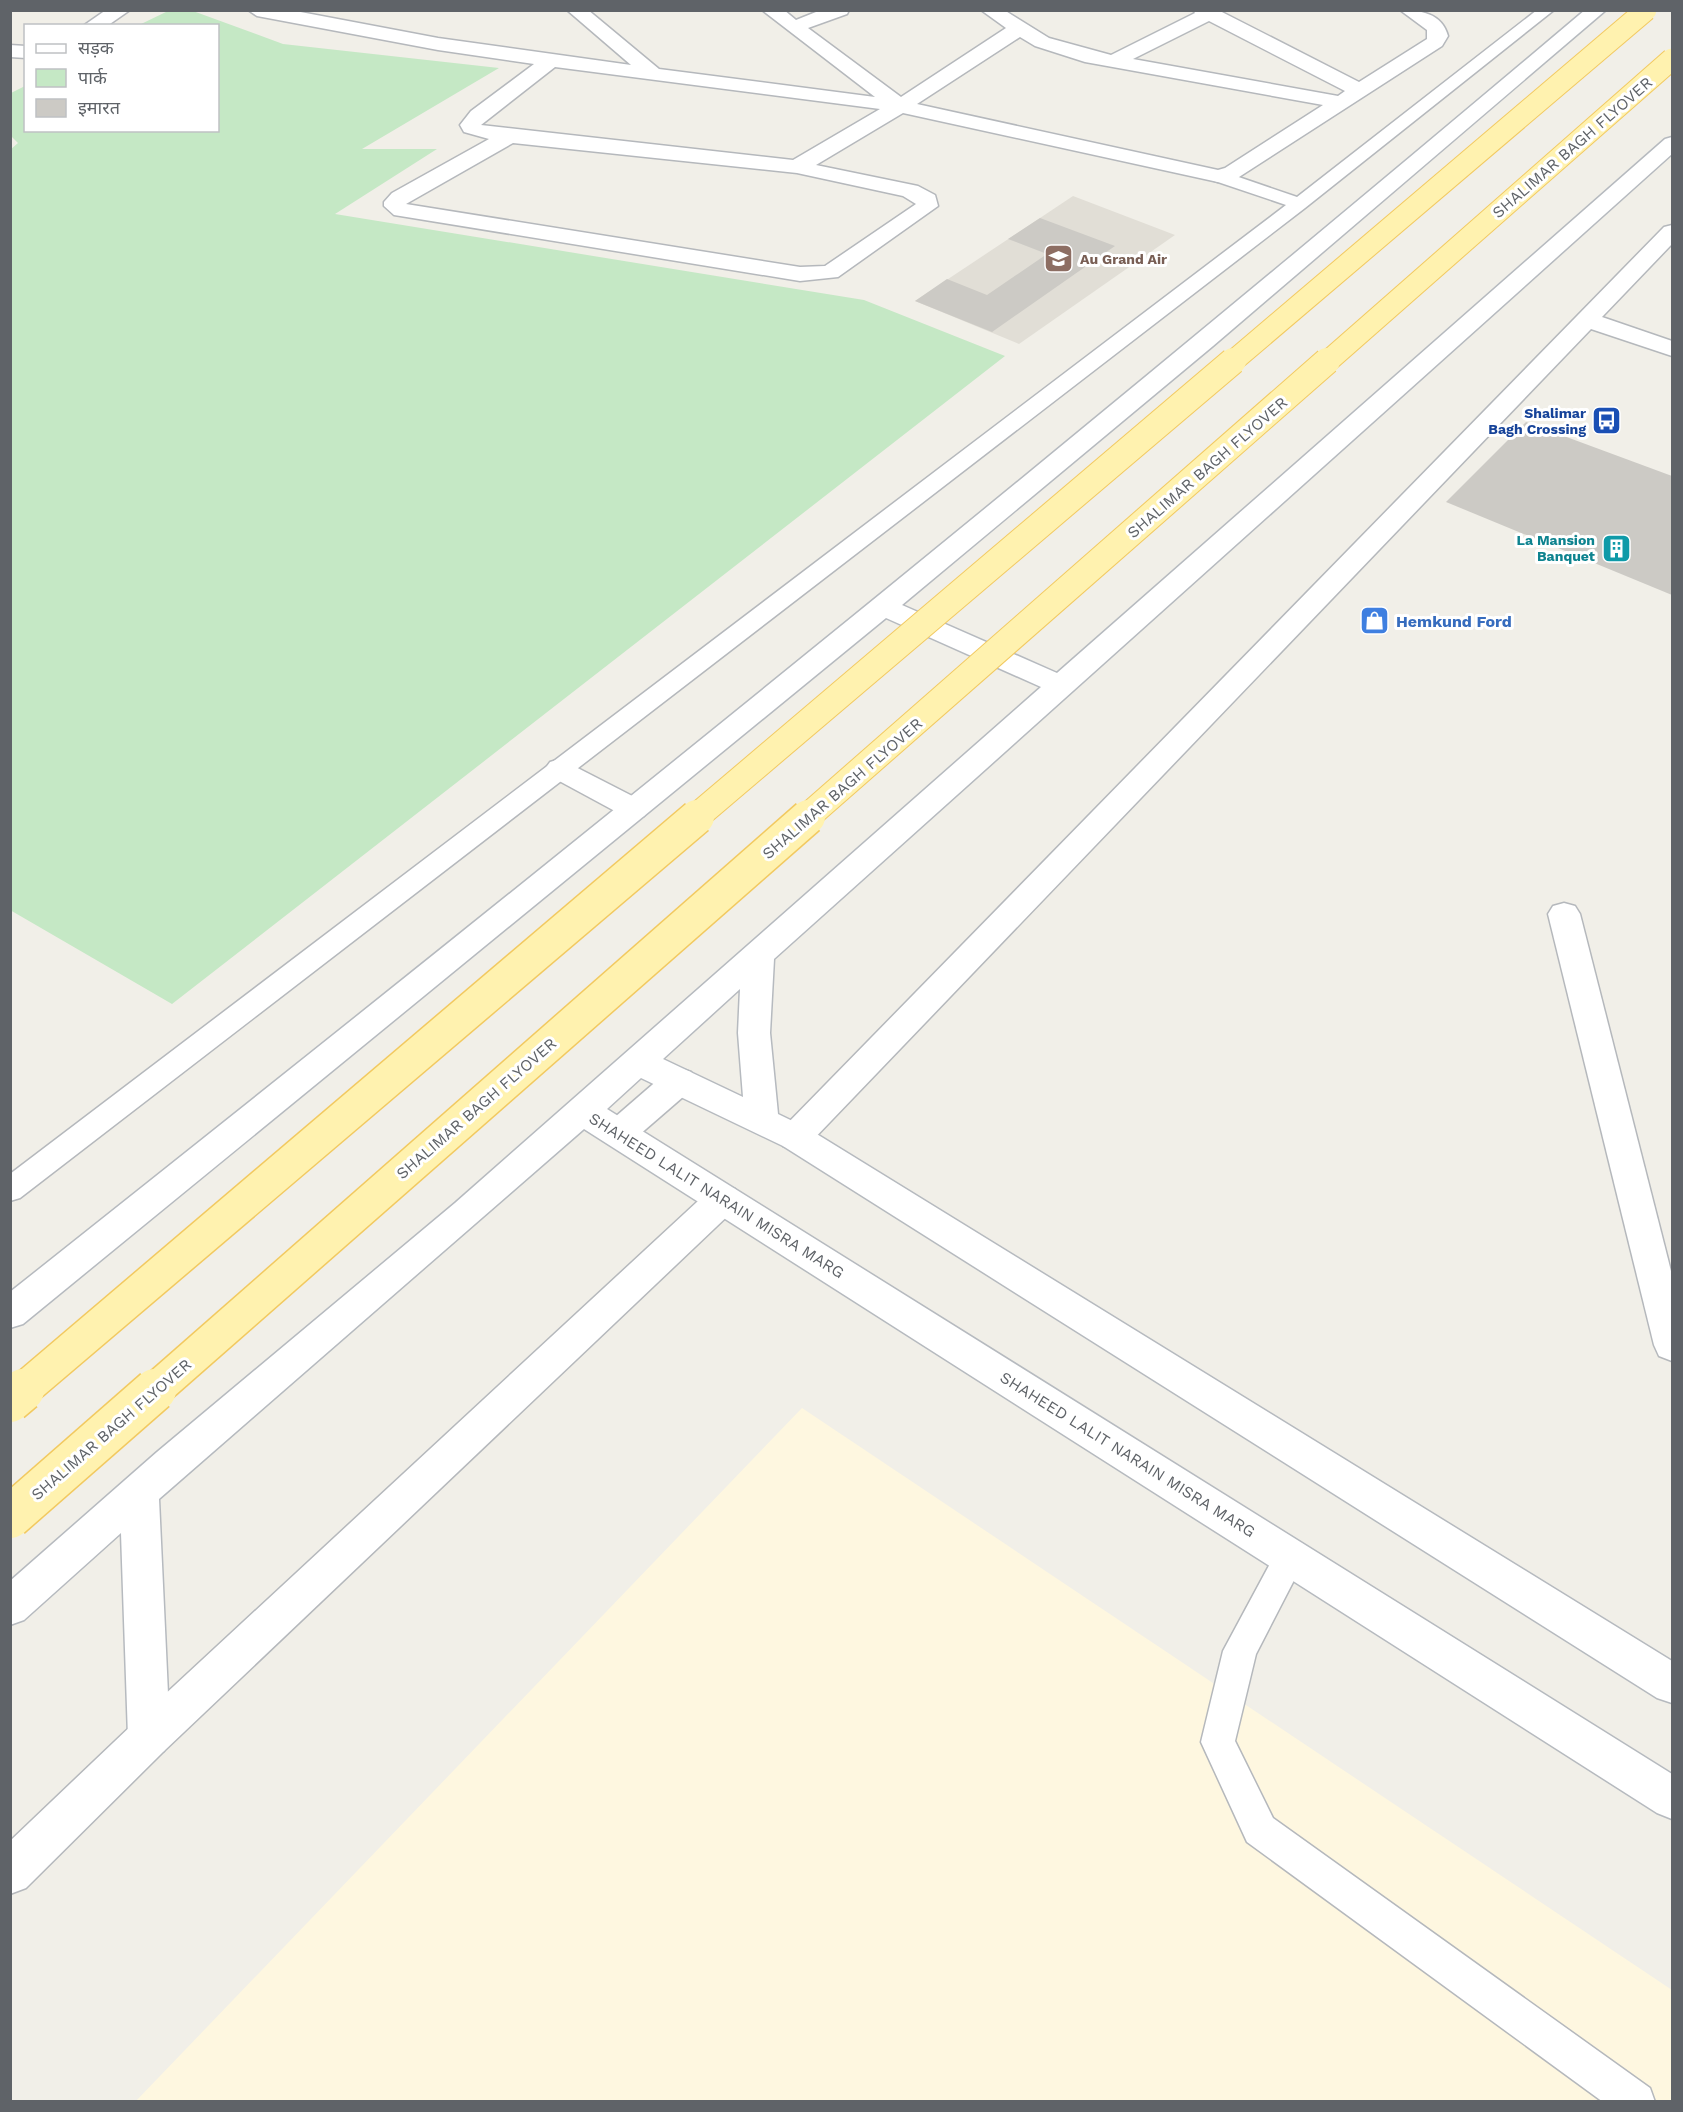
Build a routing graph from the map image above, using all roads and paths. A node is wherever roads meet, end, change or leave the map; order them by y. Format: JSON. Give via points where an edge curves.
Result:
{"nodes":[{"id":1,"x":121,"y":10,"type":"edge"},
{"id":2,"x":257,"y":10,"type":"edge"},
{"id":3,"x":576,"y":10,"type":"edge"},
{"id":4,"x":771,"y":10,"type":"edge"},
{"id":5,"x":840,"y":10,"type":"edge"},
{"id":6,"x":990,"y":10,"type":"edge"},
{"id":7,"x":1409,"y":10,"type":"edge"},
{"id":8,"x":1547,"y":10,"type":"edge"},
{"id":9,"x":1597,"y":10,"type":"edge"},
{"id":10,"x":1646,"y":10,"type":"edge"},
{"id":11,"x":1205,"y":12,"type":"edge"},
{"id":12,"x":96,"y":24,"type":"edge"},
{"id":13,"x":794,"y":27,"type":"junction"},
{"id":14,"x":1020,"y":28,"type":"junction"},
{"id":15,"x":1672,"y":59,"type":"edge"},
{"id":16,"x":551,"y":61,"type":"junction"},
{"id":17,"x":1112,"y":62,"type":"junction"},
{"id":18,"x":653,"y":74,"type":"junction"},
{"id":19,"x":1361,"y":91,"type":"junction"},
{"id":20,"x":1343,"y":103,"type":"junction"},
{"id":21,"x":900,"y":106,"type":"junction"},
{"id":22,"x":510,"y":136,"type":"junction"},
{"id":23,"x":1672,"y":143,"type":"edge"},
{"id":24,"x":797,"y":167,"type":"junction"},
{"id":25,"x":1218,"y":176,"type":"junction"},
{"id":26,"x":1299,"y":204,"type":"junction"},
{"id":27,"x":1672,"y":232,"type":"edge"},
{"id":28,"x":1587,"y":320,"type":"junction"},
{"id":29,"x":1672,"y":349,"type":"edge"},
{"id":30,"x":884,"y":607,"type":"junction"},
{"id":31,"x":1062,"y":686,"type":"junction"},
{"id":32,"x":560,"y":769,"type":"junction"},
{"id":33,"x":634,"y":809,"type":"junction"},
{"id":34,"x":1564,"y":914,"type":"dead end"},
{"id":35,"x":758,"y":956,"type":"junction"},
{"id":36,"x":639,"y":1062,"type":"junction"},
{"id":37,"x":679,"y":1081,"type":"junction"},
{"id":38,"x":583,"y":1111,"type":"junction"},
{"id":39,"x":762,"y":1120,"type":"junction"},
{"id":40,"x":619,"y":1133,"type":"junction"},
{"id":41,"x":795,"y":1137,"type":"junction"},
{"id":42,"x":10,"y":1190,"type":"edge"},
{"id":43,"x":723,"y":1199,"type":"junction"},
{"id":44,"x":10,"y":1312,"type":"edge"},
{"id":45,"x":1672,"y":1345,"type":"edge"},
{"id":46,"x":10,"y":1401,"type":"edge"},
{"id":47,"x":139,"y":1495,"type":"junction"},
{"id":48,"x":10,"y":1517,"type":"edge"},
{"id":49,"x":1290,"y":1557,"type":"junction"},
{"id":50,"x":10,"y":1607,"type":"edge"},
{"id":51,"x":1672,"y":1684,"type":"edge"},
{"id":52,"x":149,"y":1737,"type":"junction"},
{"id":53,"x":1672,"y":1798,"type":"edge"},
{"id":54,"x":10,"y":1872,"type":"edge"},
{"id":55,"x":1636,"y":2102,"type":"edge"}],
"edges":[{"from":1,"to":12,"type":"street"},
{"from":2,"to":16,"type":"street"},
{"from":3,"to":18,"type":"street"},
{"from":4,"to":13,"type":"street"},
{"from":5,"to":13,"type":"street"},
{"from":6,"to":14,"type":"street"},
{"from":7,"to":19,"type":"street","via":[[1436,27],[1435,42]]},
{"from":8,"to":26,"type":"lane"},
{"from":9,"to":30,"type":"street"},
{"from":10,"to":46,"type":"main road","bridge":true},
{"from":11,"to":17,"type":"street"},
{"from":11,"to":19,"type":"street"},
{"from":13,"to":21,"type":"street"},
{"from":14,"to":17,"type":"street","via":[[1059,48]]},
{"from":14,"to":21,"type":"street"},
{"from":15,"to":48,"type":"main road","name":"SHALIMAR BAGH FLYOVER","bridge":true},
{"from":16,"to":18,"type":"street"},
{"from":16,"to":22,"type":"street","via":[[470,125],[476,130]]},
{"from":17,"to":20,"type":"street"},
{"from":18,"to":21,"type":"street"},
{"from":19,"to":20,"type":"street"},
{"from":20,"to":25,"type":"street","via":[[1232,173]]},
{"from":21,"to":24,"type":"street"},
{"from":21,"to":25,"type":"street"},
{"from":22,"to":24,"type":"street"},
{"from":22,"to":24,"type":"street","via":[[400,198],[395,206],[800,274],[830,272],[927,206],[922,195],[910,191]]},
{"from":23,"to":31,"type":"street"},
{"from":25,"to":26,"type":"lane"},
{"from":26,"to":32,"type":"lane"},
{"from":27,"to":28,"type":"street"},
{"from":28,"to":29,"type":"street"},
{"from":28,"to":41,"type":"street"},
{"from":30,"to":31,"type":"street"},
{"from":30,"to":33,"type":"street"},
{"from":31,"to":35,"type":"street"},
{"from":32,"to":33,"type":"street"},
{"from":32,"to":42,"type":"lane"},
{"from":33,"to":44,"type":"street"},
{"from":34,"to":45,"type":"street"},
{"from":35,"to":36,"type":"street"},
{"from":35,"to":39,"type":"street","via":[[754,1033]]},
{"from":36,"to":37,"type":"street"},
{"from":36,"to":38,"type":"street"},
{"from":37,"to":39,"type":"street"},
{"from":37,"to":40,"type":"street"},
{"from":38,"to":40,"type":"street","name":"SHAHEED LALIT NARAIN MISRA MARG"},
{"from":38,"to":47,"type":"street"},
{"from":39,"to":41,"type":"street"},
{"from":40,"to":43,"type":"street","name":"SHAHEED LALIT NARAIN MISRA MARG"},
{"from":41,"to":51,"type":"street"},
{"from":43,"to":49,"type":"street","name":"SHAHEED LALIT NARAIN MISRA MARG"},
{"from":43,"to":52,"type":"street"},
{"from":47,"to":50,"type":"street"},
{"from":47,"to":52,"type":"street"},
{"from":49,"to":53,"type":"street","name":"SHAHEED LALIT NARAIN MISRA MARG"},
{"from":49,"to":55,"type":"lane","via":[[1240,1651],[1218,1742],[1260,1830]]},
{"from":52,"to":54,"type":"street"}]}
